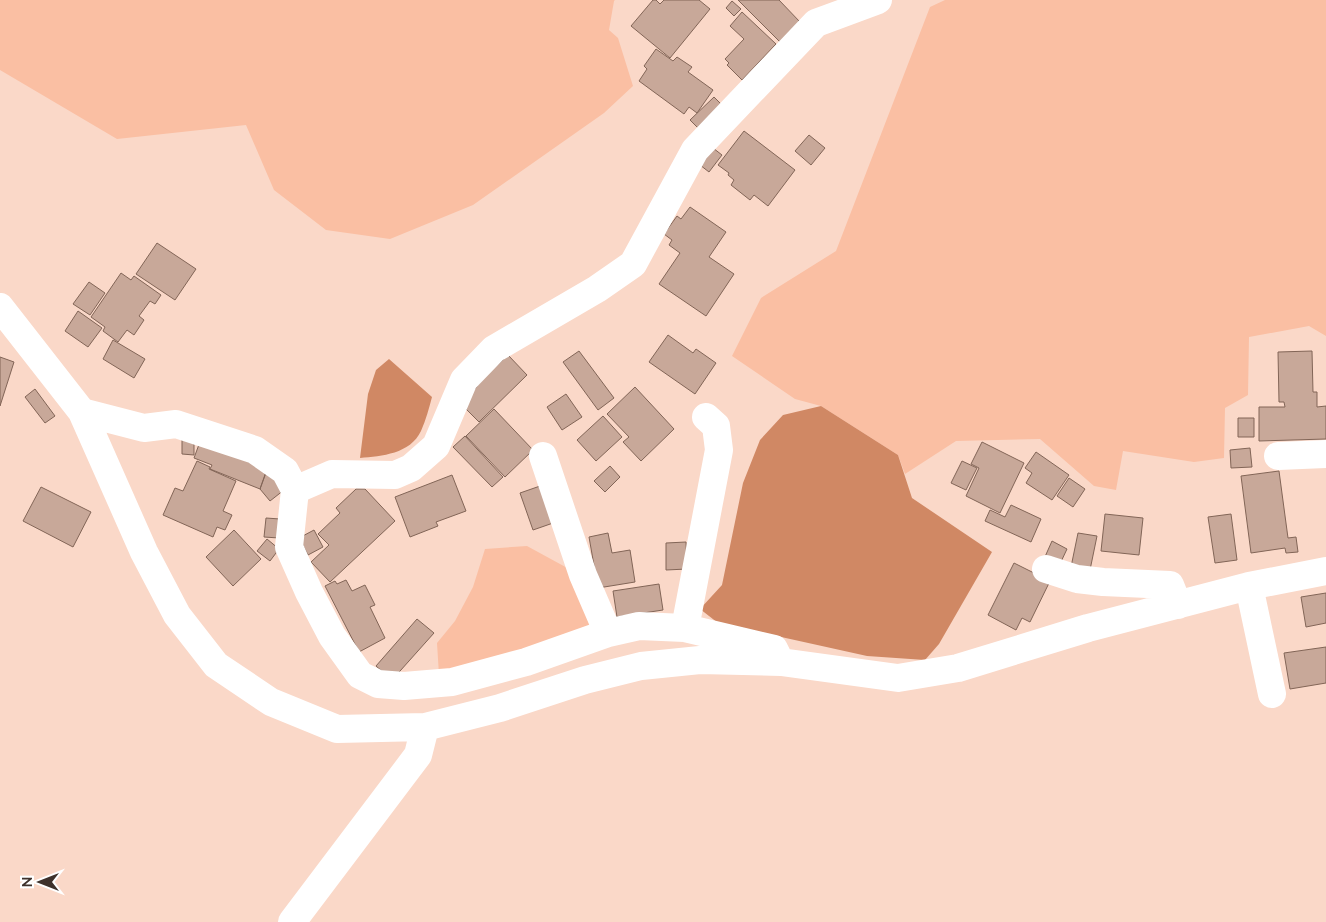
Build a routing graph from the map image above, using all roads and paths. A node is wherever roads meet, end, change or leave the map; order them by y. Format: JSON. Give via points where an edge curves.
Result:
{"nodes":[{"id":1,"x":878,"y":0,"type":"edge"},
{"id":2,"x":0,"y":307,"type":"edge"},
{"id":3,"x":82,"y":412,"type":"junction"},
{"id":4,"x":706,"y":417,"type":"dead end"},
{"id":5,"x":1326,"y":454,"type":"edge"},
{"id":6,"x":542,"y":456,"type":"dead end"},
{"id":7,"x":1278,"y":456,"type":"dead end"},
{"id":8,"x":295,"y":490,"type":"junction"},
{"id":9,"x":1046,"y":570,"type":"dead end"},
{"id":10,"x":1326,"y":571,"type":"edge"},
{"id":11,"x":1249,"y":586,"type":"junction"},
{"id":12,"x":1178,"y":605,"type":"junction"},
{"id":13,"x":685,"y":628,"type":"junction"},
{"id":14,"x":608,"y":633,"type":"junction"},
{"id":15,"x":781,"y":662,"type":"junction"},
{"id":16,"x":1272,"y":694,"type":"dead end"},
{"id":17,"x":424,"y":728,"type":"junction"},
{"id":18,"x":292,"y":922,"type":"edge"}],
"edges":[{"from":1,"to":8,"type":"street","via":[[816,23],[695,150],[633,264],[597,289],[494,349],[464,380],[436,446],[411,468],[394,475],[332,474]]},
{"from":2,"to":3,"type":"street"},
{"from":3,"to":8,"type":"street","via":[[144,428],[176,424],[255,450],[285,471]]},
{"from":3,"to":17,"type":"street","via":[[144,552],[178,615],[216,665],[271,702],[337,729]]},
{"from":4,"to":13,"type":"street","via":[[716,426],[719,450]]},
{"from":5,"to":7,"type":"street"},
{"from":6,"to":14,"type":"street","via":[[583,575]]},
{"from":8,"to":14,"type":"street","via":[[289,547],[332,636],[360,675],[378,684],[404,686],[452,682],[526,662]]},
{"from":9,"to":12,"type":"street","via":[[1077,579],[1170,585]]},
{"from":10,"to":11,"type":"street"},
{"from":11,"to":12,"type":"street"},
{"from":11,"to":16,"type":"street"},
{"from":12,"to":15,"type":"street","via":[[1088,628],[958,668],[898,678]]},
{"from":13,"to":14,"type":"street","via":[[639,626]]},
{"from":13,"to":15,"type":"street","via":[[774,649]]},
{"from":15,"to":17,"type":"street","via":[[700,660],[641,666]]},
{"from":17,"to":18,"type":"street","via":[[418,754]]}]}
